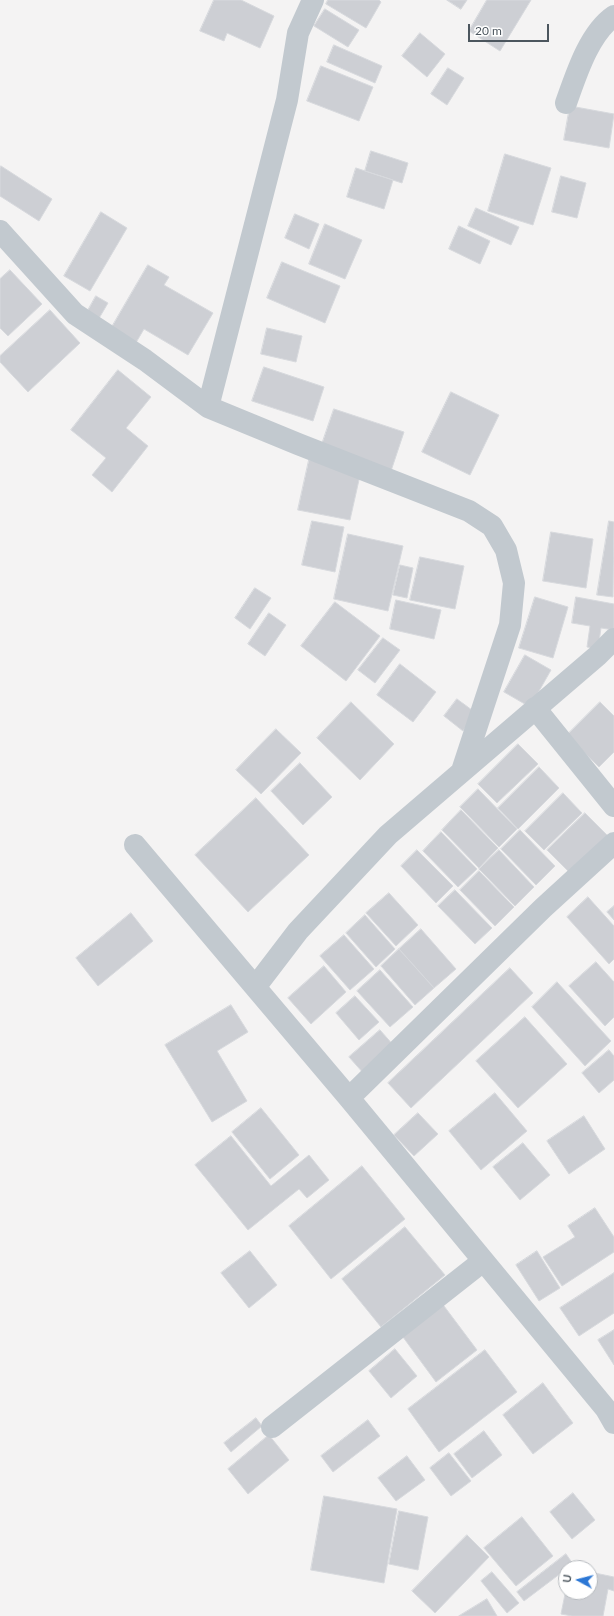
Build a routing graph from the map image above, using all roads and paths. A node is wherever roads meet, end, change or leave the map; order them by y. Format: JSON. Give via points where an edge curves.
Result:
{"nodes":[{"id":1,"x":313,"y":0,"type":"edge"},
{"id":2,"x":614,"y":16,"type":"edge"},
{"id":3,"x":566,"y":103,"type":"dead end"},
{"id":4,"x":0,"y":231,"type":"edge"},
{"id":5,"x":208,"y":407,"type":"junction"},
{"id":6,"x":614,"y":639,"type":"edge"},
{"id":7,"x":535,"y":708,"type":"junction"},
{"id":8,"x":462,"y":771,"type":"junction"},
{"id":9,"x":614,"y":806,"type":"edge"},
{"id":10,"x":614,"y":843,"type":"edge"},
{"id":11,"x":135,"y":845,"type":"dead end"},
{"id":12,"x":256,"y":986,"type":"junction"},
{"id":13,"x":349,"y":1098,"type":"junction"},
{"id":14,"x":483,"y":1261,"type":"junction"},
{"id":15,"x":614,"y":1423,"type":"edge"},
{"id":16,"x":272,"y":1427,"type":"dead end"}],
"edges":[{"from":1,"to":5,"type":"street","via":[[298,32],[287,100]]},
{"from":2,"to":3,"type":"street","via":[[606,21],[583,56]]},
{"from":4,"to":5,"type":"street","via":[[75,314],[145,360]]},
{"from":5,"to":8,"type":"street","via":[[469,511],[492,526],[506,550],[514,583],[510,625]]},
{"from":6,"to":7,"type":"street"},
{"from":7,"to":8,"type":"street"},
{"from":7,"to":9,"type":"street"},
{"from":8,"to":12,"type":"street","via":[[388,835],[298,931]]},
{"from":10,"to":13,"type":"street","via":[[543,908]]},
{"from":11,"to":12,"type":"street"},
{"from":12,"to":13,"type":"street"},
{"from":13,"to":14,"type":"street"},
{"from":14,"to":15,"type":"street","via":[[606,1409]]},
{"from":14,"to":16,"type":"street"}]}
